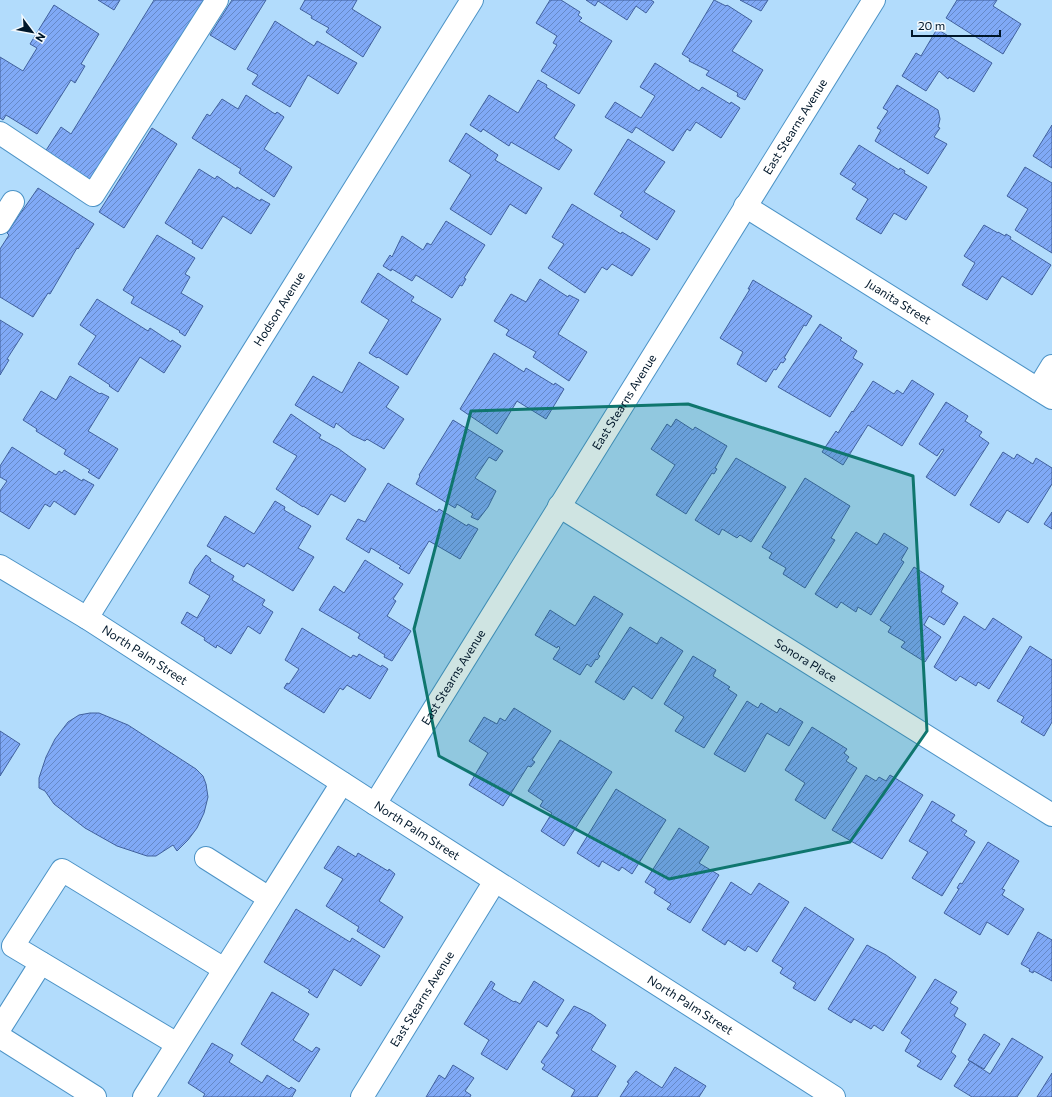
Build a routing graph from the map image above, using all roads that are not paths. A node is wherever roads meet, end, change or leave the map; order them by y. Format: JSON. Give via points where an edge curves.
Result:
{"nodes":[{"id":1,"x":217,"y":0,"type":"edge"},
{"id":2,"x":472,"y":0,"type":"edge"},
{"id":3,"x":874,"y":0,"type":"edge"},
{"id":4,"x":0,"y":133,"type":"edge"},
{"id":5,"x":13,"y":202,"type":"dead end"},
{"id":6,"x":745,"y":206,"type":"junction"},
{"id":7,"x":0,"y":223,"type":"edge"},
{"id":8,"x":1052,"y":366,"type":"edge"},
{"id":9,"x":1045,"y":393,"type":"edge"},
{"id":10,"x":559,"y":506,"type":"junction"},
{"id":11,"x":0,"y":566,"type":"edge"},
{"id":12,"x":87,"y":618,"type":"junction"},
{"id":13,"x":342,"y":783,"type":"junction"},
{"id":14,"x":375,"y":804,"type":"junction"},
{"id":15,"x":1052,"y":815,"type":"edge"},
{"id":16,"x":206,"y":858,"type":"dead end"},
{"id":17,"x":495,"y":881,"type":"junction"},
{"id":18,"x":269,"y":898,"type":"junction"},
{"id":19,"x":41,"y":963,"type":"junction"},
{"id":20,"x":224,"y":969,"type":"junction"},
{"id":21,"x":0,"y":1028,"type":"edge"},
{"id":22,"x":0,"y":1037,"type":"edge"},
{"id":23,"x":177,"y":1044,"type":"junction"},
{"id":24,"x":94,"y":1097,"type":"edge"},
{"id":25,"x":144,"y":1097,"type":"edge"},
{"id":26,"x":362,"y":1097,"type":"edge"},
{"id":27,"x":834,"y":1097,"type":"edge"}],
"edges":[{"from":1,"to":4,"type":"street","via":[[93,195]]},
{"from":2,"to":12,"type":"street","name":"Hodson Avenue"},
{"from":3,"to":6,"type":"street","name":"East Stearns Avenue"},
{"from":5,"to":7,"type":"street"},
{"from":6,"to":9,"type":"street","name":"Juanita Street"},
{"from":6,"to":10,"type":"street","name":"East Stearns Avenue"},
{"from":8,"to":9,"type":"street"},
{"from":10,"to":14,"type":"street","name":"East Stearns Avenue"},
{"from":10,"to":15,"type":"street","name":"Sonora Place"},
{"from":11,"to":12,"type":"street","name":"North Palm Street"},
{"from":12,"to":13,"type":"street","name":"North Palm Street"},
{"from":13,"to":14,"type":"street","name":"North Palm Street"},
{"from":13,"to":18,"type":"street"},
{"from":14,"to":17,"type":"street","name":"North Palm Street"},
{"from":16,"to":18,"type":"street"},
{"from":17,"to":26,"type":"street","name":"East Stearns Avenue"},
{"from":17,"to":27,"type":"street","name":"North Palm Street"},
{"from":18,"to":20,"type":"street"},
{"from":19,"to":20,"type":"street","via":[[13,946],[62,870]]},
{"from":19,"to":21,"type":"street"},
{"from":19,"to":23,"type":"street"},
{"from":20,"to":23,"type":"street"},
{"from":22,"to":24,"type":"street"},
{"from":23,"to":25,"type":"street"}]}
